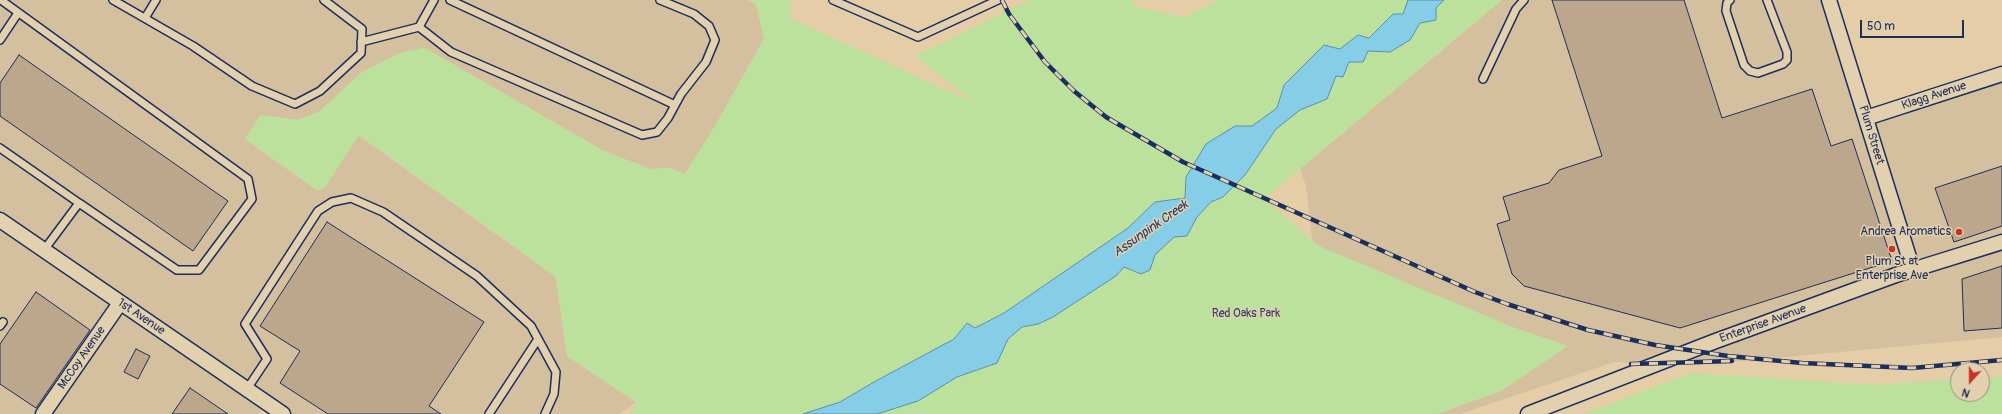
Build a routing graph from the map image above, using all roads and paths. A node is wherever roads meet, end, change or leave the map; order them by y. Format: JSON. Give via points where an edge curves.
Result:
{"nodes":[{"id":1,"x":1,"y":0,"type":"edge"},
{"id":2,"x":113,"y":0,"type":"edge"},
{"id":3,"x":156,"y":0,"type":"edge"},
{"id":4,"x":324,"y":0,"type":"edge"},
{"id":5,"x":434,"y":0,"type":"edge"},
{"id":6,"x":450,"y":0,"type":"edge"},
{"id":7,"x":660,"y":0,"type":"edge"},
{"id":8,"x":833,"y":0,"type":"edge"},
{"id":9,"x":998,"y":0,"type":"edge"},
{"id":10,"x":1524,"y":0,"type":"edge"},
{"id":11,"x":1730,"y":0,"type":"edge"},
{"id":12,"x":1767,"y":0,"type":"edge"},
{"id":13,"x":1829,"y":0,"type":"edge"},
{"id":14,"x":18,"y":13,"type":"junction"},
{"id":15,"x":145,"y":18,"type":"junction"},
{"id":16,"x":419,"y":27,"type":"junction"},
{"id":17,"x":0,"y":40,"type":"edge"},
{"id":18,"x":361,"y":42,"type":"junction"},
{"id":19,"x":2002,"y":74,"type":"edge"},
{"id":20,"x":1483,"y":79,"type":"dead end"},
{"id":21,"x":674,"y":105,"type":"junction"},
{"id":22,"x":1866,"y":118,"type":"junction"},
{"id":23,"x":0,"y":148,"type":"edge"},
{"id":24,"x":78,"y":203,"type":"junction"},
{"id":25,"x":0,"y":220,"type":"edge"},
{"id":26,"x":2002,"y":242,"type":"edge"},
{"id":27,"x":44,"y":250,"type":"junction"},
{"id":28,"x":1913,"y":270,"type":"junction"},
{"id":29,"x":120,"y":303,"type":"junction"},
{"id":30,"x":538,"y":339,"type":"junction"},
{"id":31,"x":247,"y":389,"type":"junction"},
{"id":32,"x":43,"y":414,"type":"edge"},
{"id":33,"x":283,"y":414,"type":"edge"},
{"id":34,"x":489,"y":414,"type":"edge"},
{"id":35,"x":545,"y":414,"type":"edge"},
{"id":36,"x":1528,"y":414,"type":"edge"}],
"edges":[{"from":1,"to":14,"type":"lane"},
{"from":2,"to":15,"type":"lane"},
{"from":3,"to":15,"type":"lane"},
{"from":4,"to":18,"type":"lane","via":[[362,29]]},
{"from":5,"to":16,"type":"lane"},
{"from":6,"to":21,"type":"lane"},
{"from":7,"to":21,"type":"lane","via":[[694,14],[710,26],[715,40],[706,62]]},
{"from":8,"to":9,"type":"lane","via":[[918,37]]},
{"from":10,"to":20,"type":"lane","via":[[1516,9]]},
{"from":11,"to":12,"type":"lane","via":[[1726,11],[1744,65],[1750,71],[1758,73],[1783,64],[1787,60],[1787,52]]},
{"from":13,"to":22,"type":"street","name":"Plum Street"},
{"from":14,"to":17,"type":"lane"},
{"from":14,"to":24,"type":"lane","via":[[248,179],[252,199],[199,270],[177,270]]},
{"from":15,"to":18,"type":"lane","via":[[193,46],[252,86],[295,104],[320,91],[361,53]]},
{"from":16,"to":18,"type":"lane"},
{"from":16,"to":21,"type":"lane","via":[[451,52],[642,135],[656,132]]},
{"from":19,"to":22,"type":"street","name":"Klagg Avenue"},
{"from":22,"to":28,"type":"street","name":"Plum Street"},
{"from":23,"to":24,"type":"lane"},
{"from":24,"to":27,"type":"lane"},
{"from":25,"to":27,"type":"street","name":"1st Avenue"},
{"from":26,"to":28,"type":"street","name":"Enterprise Avenue"},
{"from":27,"to":29,"type":"street","name":"1st Avenue"},
{"from":28,"to":36,"type":"street","name":"Enterprise Avenue","via":[[1713,342]]},
{"from":29,"to":31,"type":"street","name":"1st Avenue"},
{"from":29,"to":32,"type":"street","name":"McCoy Avenue"},
{"from":30,"to":31,"type":"lane","via":[[531,326],[477,276],[383,212],[351,198],[332,202],[318,211],[245,324],[267,359]]},
{"from":30,"to":34,"type":"lane"},
{"from":30,"to":35,"type":"lane","via":[[556,372],[554,394]]},
{"from":31,"to":33,"type":"street","name":"1st Avenue"}]}
